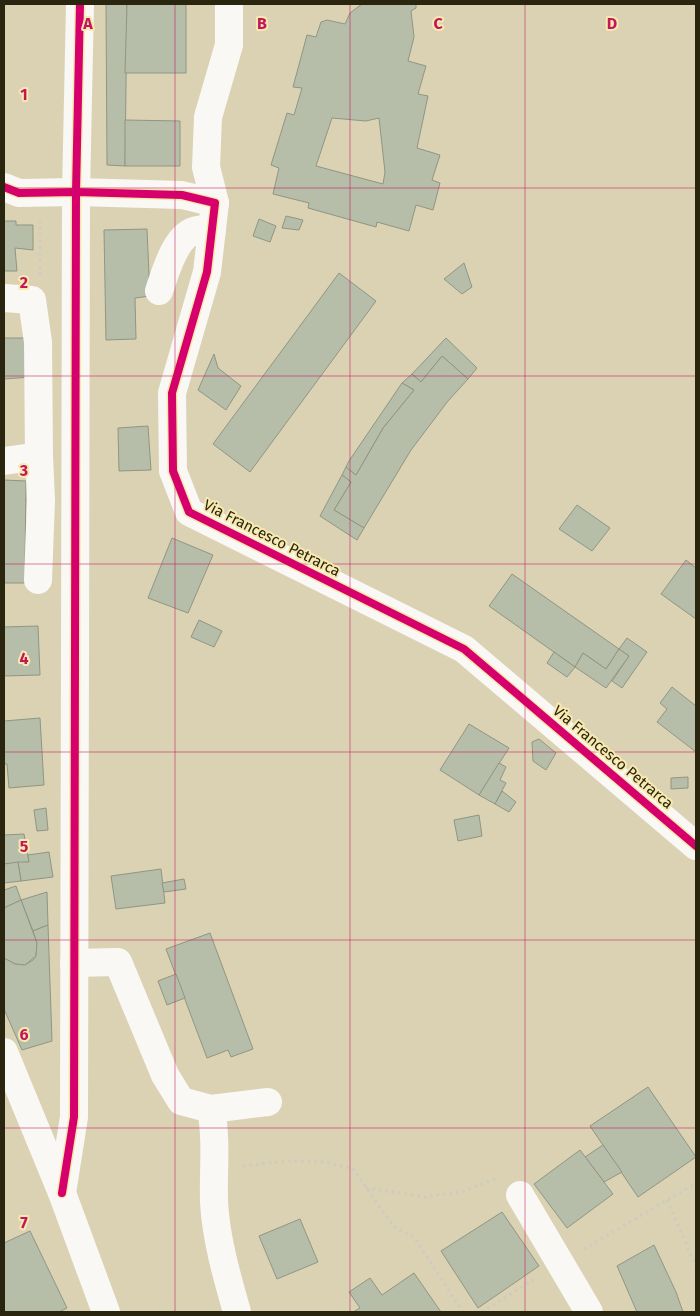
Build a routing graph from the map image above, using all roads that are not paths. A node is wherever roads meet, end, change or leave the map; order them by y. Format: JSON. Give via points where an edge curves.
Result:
{"nodes":[{"id":1,"x":80,"y":4,"type":"edge"},
{"id":2,"x":229,"y":4,"type":"edge"},
{"id":3,"x":4,"y":187,"type":"edge"},
{"id":4,"x":76,"y":192,"type":"junction"},
{"id":5,"x":215,"y":203,"type":"junction"},
{"id":6,"x":212,"y":230,"type":"junction"},
{"id":7,"x":159,"y":291,"type":"dead end"},
{"id":8,"x":4,"y":298,"type":"edge"},
{"id":9,"x":39,"y":456,"type":"junction"},
{"id":10,"x":4,"y":461,"type":"edge"},
{"id":11,"x":38,"y":580,"type":"dead end"},
{"id":12,"x":696,"y":846,"type":"edge"},
{"id":13,"x":74,"y":963,"type":"junction"},
{"id":14,"x":4,"y":1052,"type":"edge"},
{"id":15,"x":13,"y":1102,"type":"edge"},
{"id":16,"x":268,"y":1102,"type":"dead end"},
{"id":17,"x":212,"y":1109,"type":"junction"},
{"id":18,"x":62,"y":1193,"type":"junction"},
{"id":19,"x":520,"y":1196,"type":"road end"},
{"id":20,"x":106,"y":1312,"type":"edge"},
{"id":21,"x":238,"y":1312,"type":"edge"},
{"id":22,"x":589,"y":1312,"type":"edge"}],
"edges":[{"from":1,"to":4,"type":"street"},
{"from":2,"to":5,"type":"street","via":[[229,45],[208,127],[206,167]]},
{"from":3,"to":4,"type":"street","via":[[19,193]]},
{"from":4,"to":5,"type":"street","via":[[182,195]]},
{"from":4,"to":13,"type":"street"},
{"from":5,"to":6,"type":"street","name":"Via Francesco Petrarca"},
{"from":6,"to":7,"type":"street","via":[[195,230],[185,237],[170,256]]},
{"from":6,"to":12,"type":"street","name":"Via Francesco Petrarca","via":[[207,272],[172,393],[173,471],[189,512],[464,649]]},
{"from":8,"to":9,"type":"street","via":[[32,300],[38,342]]},
{"from":9,"to":10,"type":"street"},
{"from":9,"to":11,"type":"street"},
{"from":13,"to":17,"type":"street","via":[[118,962],[166,1075],[181,1101]]},
{"from":13,"to":18,"type":"street","via":[[74,1117]]},
{"from":14,"to":15,"type":"street"},
{"from":15,"to":18,"type":"street"},
{"from":16,"to":17,"type":"street"},
{"from":17,"to":21,"type":"street","via":[[215,1132],[214,1203],[226,1274]]},
{"from":18,"to":20,"type":"street"},
{"from":19,"to":22,"type":"street"}]}
